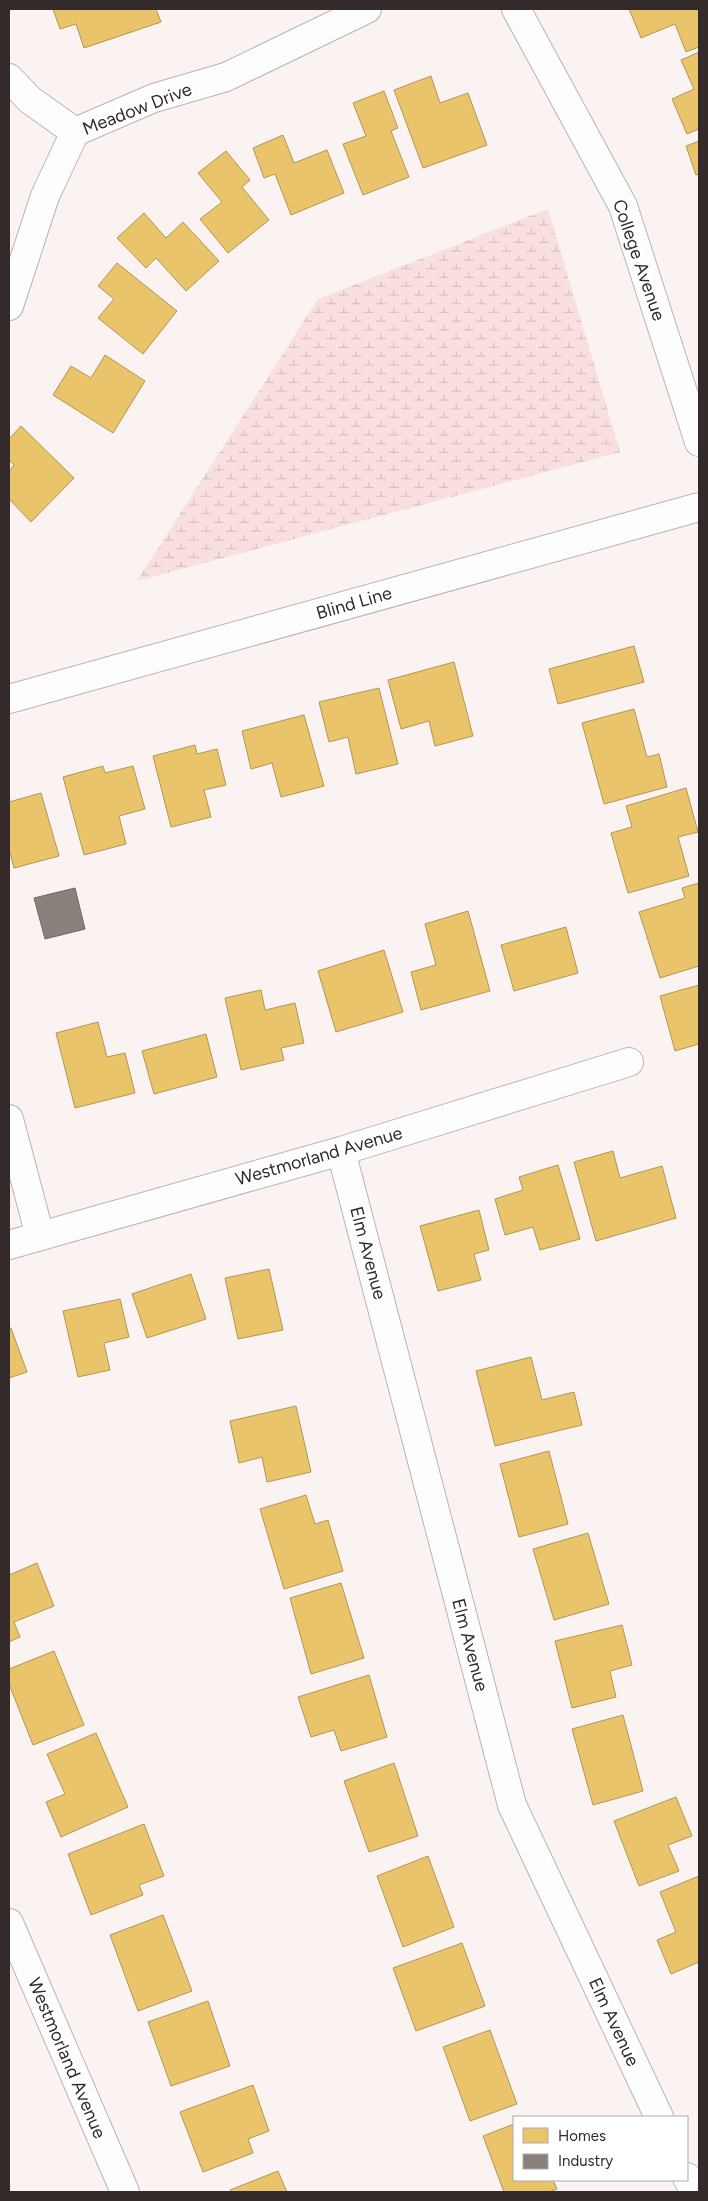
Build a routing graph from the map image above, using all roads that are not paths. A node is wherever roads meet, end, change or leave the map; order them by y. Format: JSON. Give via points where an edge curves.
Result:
{"nodes":[{"id":1,"x":368,"y":9,"type":"edge"},
{"id":2,"x":516,"y":9,"type":"edge"},
{"id":3,"x":9,"y":78,"type":"edge"},
{"id":4,"x":75,"y":132,"type":"junction"},
{"id":5,"x":9,"y":306,"type":"edge"},
{"id":6,"x":699,"y":442,"type":"edge"},
{"id":7,"x":699,"y":507,"type":"edge"},
{"id":8,"x":9,"y":699,"type":"edge"},
{"id":9,"x":628,"y":1062,"type":"dead end"},
{"id":10,"x":9,"y":1119,"type":"edge"},
{"id":11,"x":341,"y":1151,"type":"junction"},
{"id":12,"x":40,"y":1236,"type":"junction"},
{"id":13,"x":9,"y":1245,"type":"edge"},
{"id":14,"x":9,"y":1923,"type":"edge"},
{"id":15,"x":659,"y":2116,"type":"edge"},
{"id":16,"x":688,"y":2179,"type":"edge"},
{"id":17,"x":125,"y":2192,"type":"edge"},
{"id":18,"x":694,"y":2192,"type":"edge"}],
"edges":[{"from":1,"to":4,"type":"street","name":"Meadow Drive","via":[[226,77],[154,98]]},
{"from":2,"to":6,"type":"street","name":"College Avenue","via":[[623,206]]},
{"from":3,"to":4,"type":"street","via":[[30,100]]},
{"from":4,"to":5,"type":"street","name":"Meadow Drive","via":[[45,196]]},
{"from":7,"to":8,"type":"street","name":"Blind Line"},
{"from":9,"to":11,"type":"street","name":"Westmorland Avenue"},
{"from":10,"to":12,"type":"street"},
{"from":11,"to":12,"type":"street","name":"Westmorland Avenue"},
{"from":11,"to":15,"type":"street","name":"Elm Avenue","via":[[512,1805]]},
{"from":12,"to":13,"type":"street","name":"Westmorland Avenue"},
{"from":14,"to":17,"type":"street","name":"Westmorland Avenue"},
{"from":16,"to":18,"type":"street"}]}
